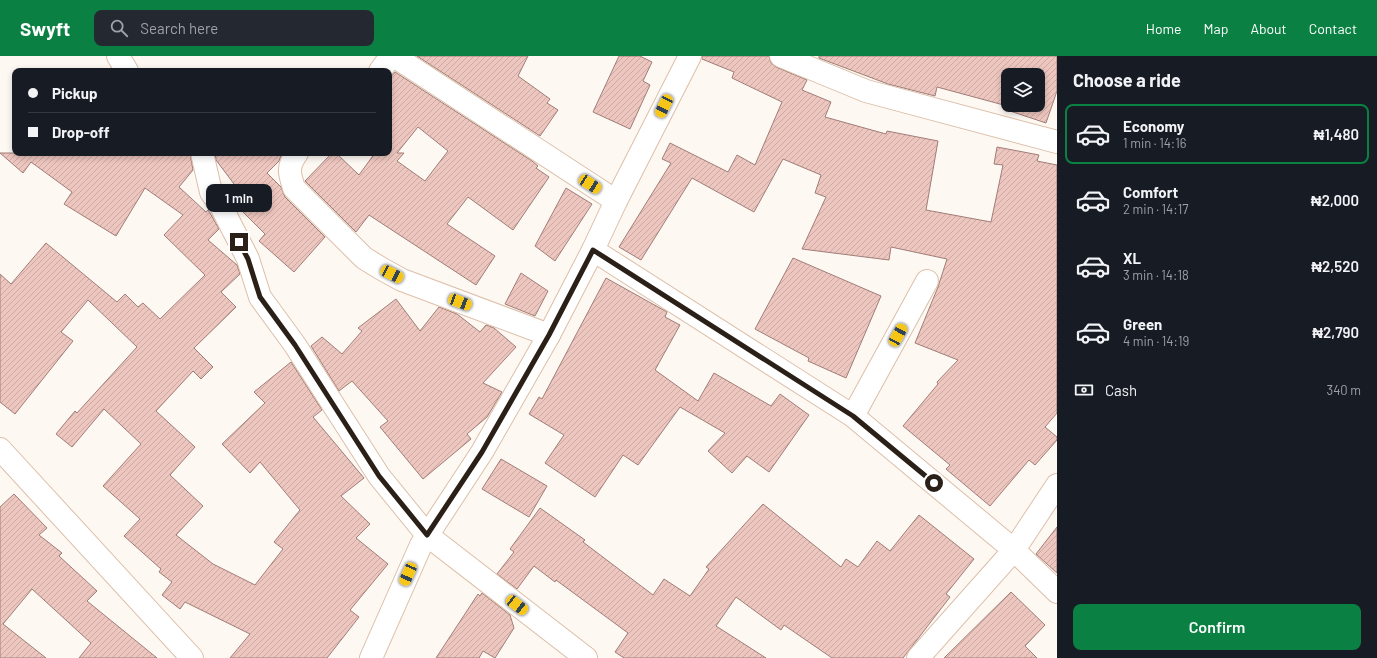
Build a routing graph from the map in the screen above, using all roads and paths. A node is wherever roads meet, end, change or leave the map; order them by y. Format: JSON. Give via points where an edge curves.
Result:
{"nodes":[{"id":1,"x":118,"y":56,"type":"edge"},
{"id":2,"x":392,"y":56,"type":"edge"},
{"id":3,"x":781,"y":56,"type":"edge"},
{"id":4,"x":681,"y":59,"type":"edge"},
{"id":5,"x":125,"y":68,"type":"edge"},
{"id":6,"x":382,"y":68,"type":"edge"},
{"id":7,"x":1057,"y":142,"type":"edge"},
{"id":8,"x":203,"y":156,"type":"edge"},
{"id":9,"x":295,"y":156,"type":"edge"},
{"id":10,"x":616,"y":201,"type":"junction"},
{"id":11,"x":593,"y":250,"type":"junction"},
{"id":12,"x":927,"y":281,"type":"dead end"},
{"id":13,"x":549,"y":335,"type":"junction"},
{"id":14,"x":853,"y":416,"type":"junction"},
{"id":15,"x":0,"y":449,"type":"edge"},
{"id":16,"x":1057,"y":485,"type":"edge"},
{"id":17,"x":427,"y":535,"type":"junction"},
{"id":18,"x":1014,"y":550,"type":"junction"},
{"id":19,"x":1057,"y":592,"type":"edge"},
{"id":20,"x":192,"y":658,"type":"edge"},
{"id":21,"x":371,"y":658,"type":"edge"},
{"id":22,"x":586,"y":658,"type":"edge"},
{"id":23,"x":918,"y":658,"type":"edge"}],
"edges":[{"from":1,"to":5,"type":"street"},
{"from":2,"to":6,"type":"street"},
{"from":2,"to":10,"type":"street"},
{"from":3,"to":7,"type":"street","via":[[866,91]]},
{"from":4,"to":10,"type":"street"},
{"from":8,"to":17,"type":"street","via":[[211,192],[248,259],[260,297],[295,345],[379,476]]},
{"from":9,"to":13,"type":"street","via":[[289,173],[294,188],[364,258],[402,280]]},
{"from":10,"to":11,"type":"street"},
{"from":11,"to":13,"type":"street"},
{"from":11,"to":14,"type":"street"},
{"from":12,"to":14,"type":"street"},
{"from":13,"to":17,"type":"street","via":[[482,452]]},
{"from":14,"to":18,"type":"street"},
{"from":15,"to":20,"type":"street"},
{"from":16,"to":18,"type":"street"},
{"from":17,"to":21,"type":"street"},
{"from":17,"to":22,"type":"street"},
{"from":18,"to":19,"type":"street"},
{"from":18,"to":23,"type":"street"}]}
